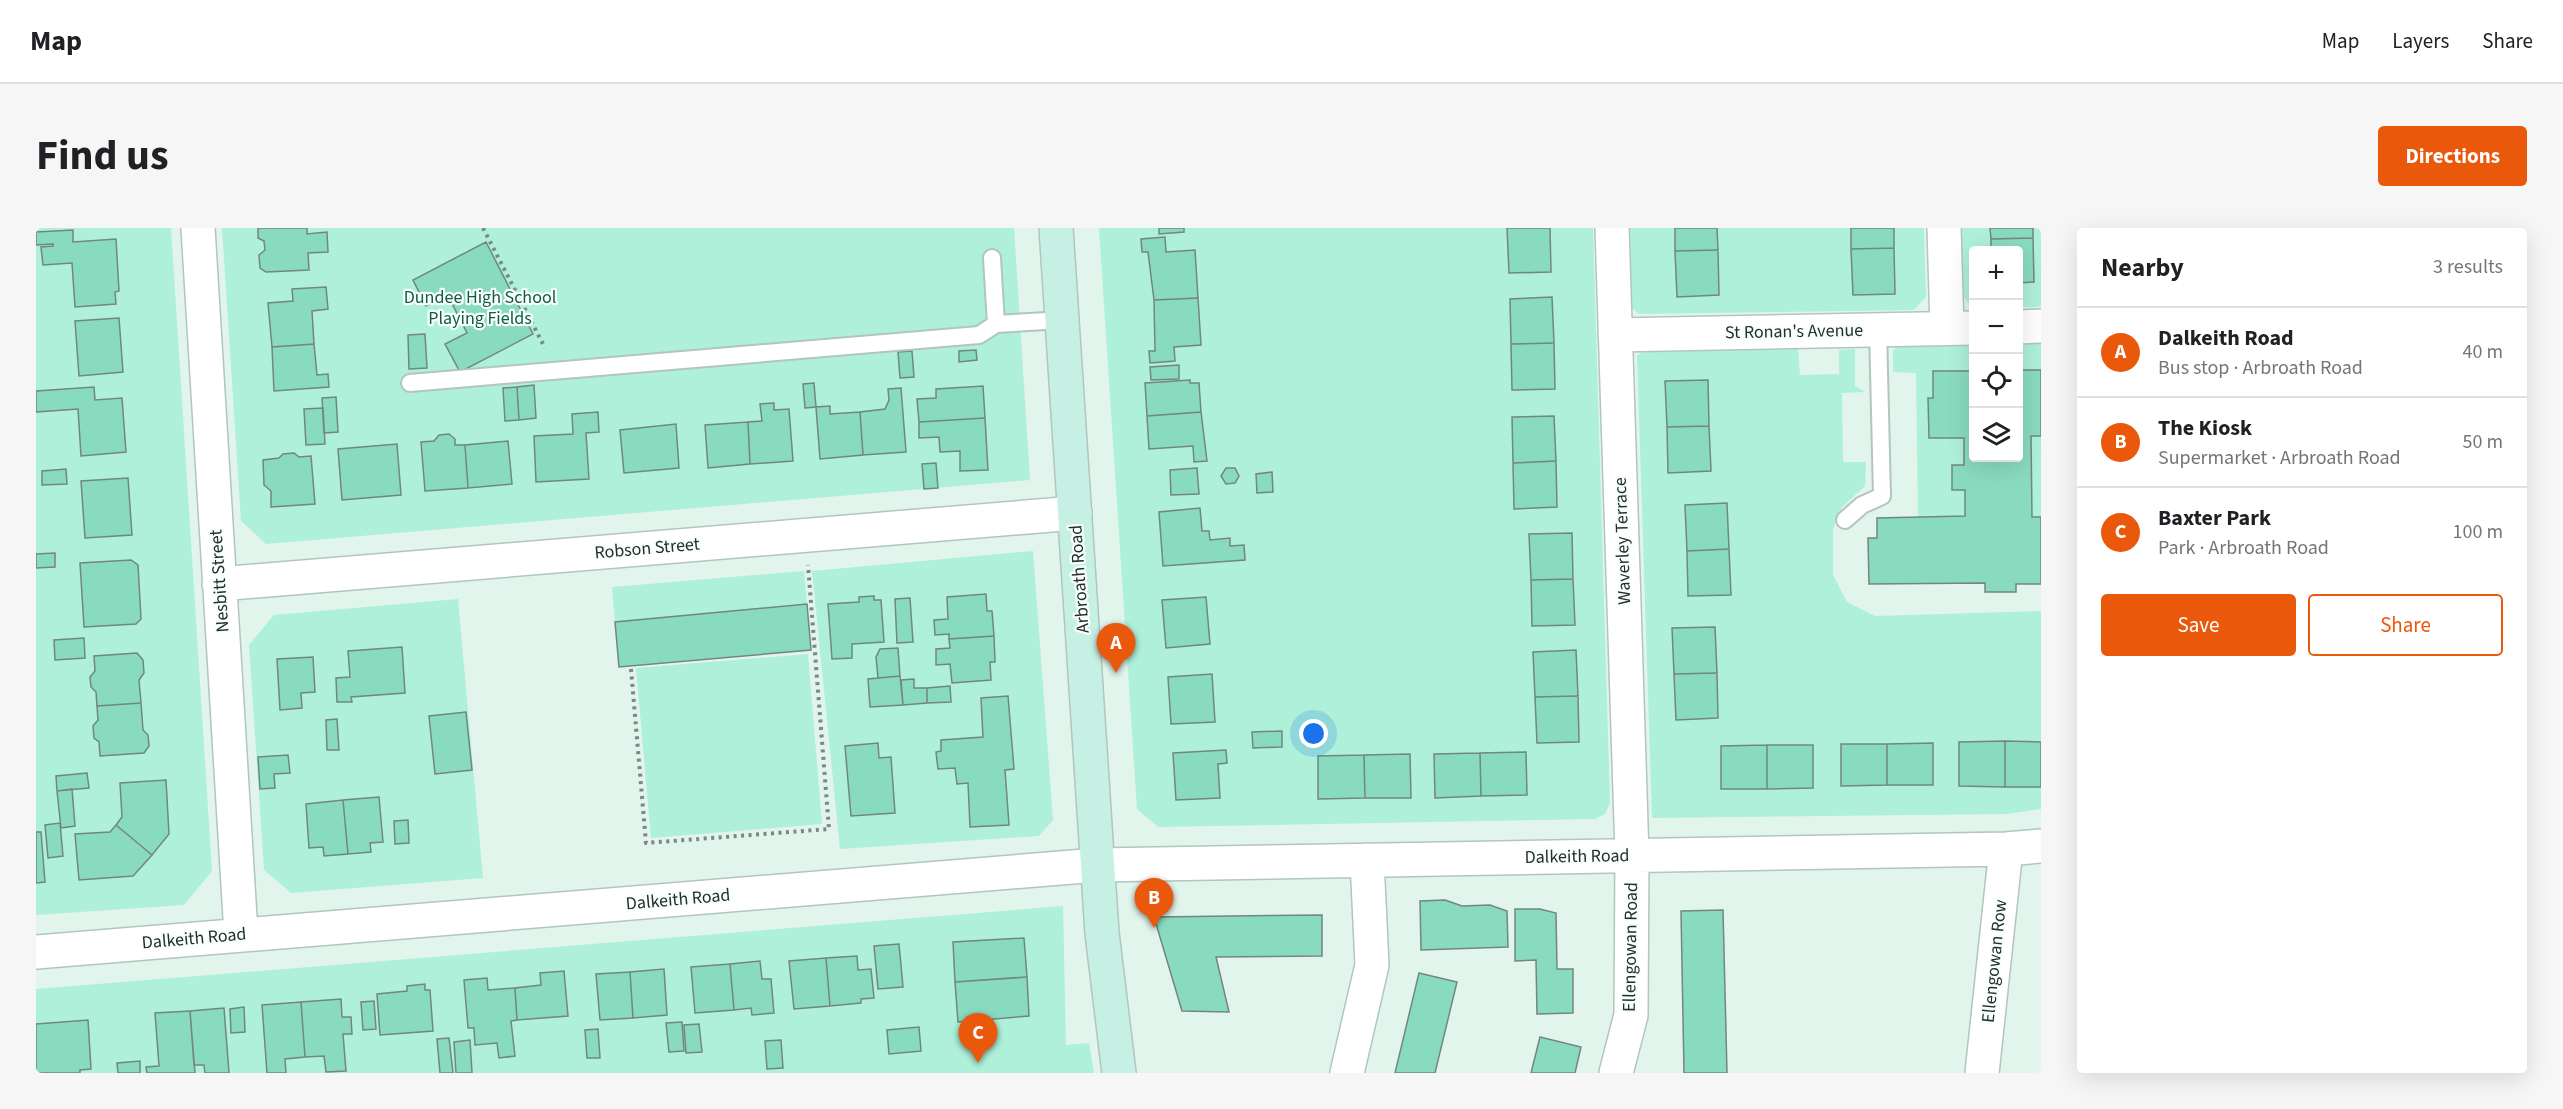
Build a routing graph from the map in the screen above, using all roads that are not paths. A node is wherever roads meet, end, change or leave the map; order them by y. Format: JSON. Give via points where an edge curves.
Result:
{"nodes":[{"id":1,"x":198,"y":228,"type":"edge"},
{"id":2,"x":1056,"y":228,"type":"edge"},
{"id":3,"x":1612,"y":228,"type":"edge"},
{"id":4,"x":1944,"y":228,"type":"edge"},
{"id":5,"x":992,"y":258,"type":"dead end"},
{"id":6,"x":1063,"y":320,"type":"junction"},
{"id":7,"x":996,"y":324,"type":"junction"},
{"id":8,"x":2041,"y":326,"type":"edge"},
{"id":9,"x":2023,"y":327,"type":"edge"},
{"id":10,"x":1960,"y":328,"type":"edge"},
{"id":11,"x":1878,"y":329,"type":"junction"},
{"id":12,"x":1615,"y":334,"type":"junction"},
{"id":13,"x":410,"y":383,"type":"dead end"},
{"id":14,"x":1075,"y":513,"type":"junction"},
{"id":15,"x":1845,"y":520,"type":"dead end"},
{"id":16,"x":219,"y":584,"type":"junction"},
{"id":17,"x":2041,"y":846,"type":"edge"},
{"id":18,"x":2006,"y":849,"type":"junction"},
{"id":19,"x":1632,"y":855,"type":"junction"},
{"id":20,"x":1367,"y":860,"type":"junction"},
{"id":21,"x":1097,"y":865,"type":"junction"},
{"id":22,"x":241,"y":934,"type":"junction"},
{"id":23,"x":36,"y":952,"type":"edge"},
{"id":24,"x":1119,"y":1073,"type":"edge"},
{"id":25,"x":1347,"y":1073,"type":"edge"},
{"id":26,"x":1616,"y":1073,"type":"edge"},
{"id":27,"x":1982,"y":1073,"type":"edge"}],
"edges":[{"from":1,"to":16,"type":"street","name":"Nesbitt Street"},
{"from":2,"to":6,"type":"main road","name":"Arbroath Road"},
{"from":3,"to":12,"type":"street","name":"Waverley Terrace"},
{"from":4,"to":10,"type":"street"},
{"from":5,"to":7,"type":"lane"},
{"from":6,"to":7,"type":"lane"},
{"from":6,"to":14,"type":"main road","name":"Arbroath Road"},
{"from":7,"to":13,"type":"lane","via":[[979,335]]},
{"from":8,"to":9,"type":"street"},
{"from":10,"to":11,"type":"street","name":"St Ronan's Avenue"},
{"from":11,"to":12,"type":"street","name":"St Ronan's Avenue"},
{"from":11,"to":15,"type":"lane","via":[[1882,496],[1862,505]]},
{"from":12,"to":19,"type":"street","name":"Waverley Terrace"},
{"from":14,"to":16,"type":"street","name":"Robson Street"},
{"from":14,"to":21,"type":"main road","name":"Arbroath Road"},
{"from":16,"to":22,"type":"street","name":"Nesbitt Street"},
{"from":17,"to":18,"type":"street","name":"Dalkeith Road"},
{"from":18,"to":19,"type":"street","name":"Dalkeith Road"},
{"from":18,"to":27,"type":"street","name":"Ellengowan Row"},
{"from":19,"to":20,"type":"street","name":"Dalkeith Road"},
{"from":19,"to":26,"type":"street","name":"Ellengowan Road","via":[[1631,1015]]},
{"from":20,"to":21,"type":"street","name":"Dalkeith Road"},
{"from":20,"to":25,"type":"street","via":[[1372,964]]},
{"from":21,"to":22,"type":"street","name":"Dalkeith Road"},
{"from":21,"to":24,"type":"main road","name":"Arbroath Road"},
{"from":22,"to":23,"type":"street","name":"Dalkeith Road"}]}
